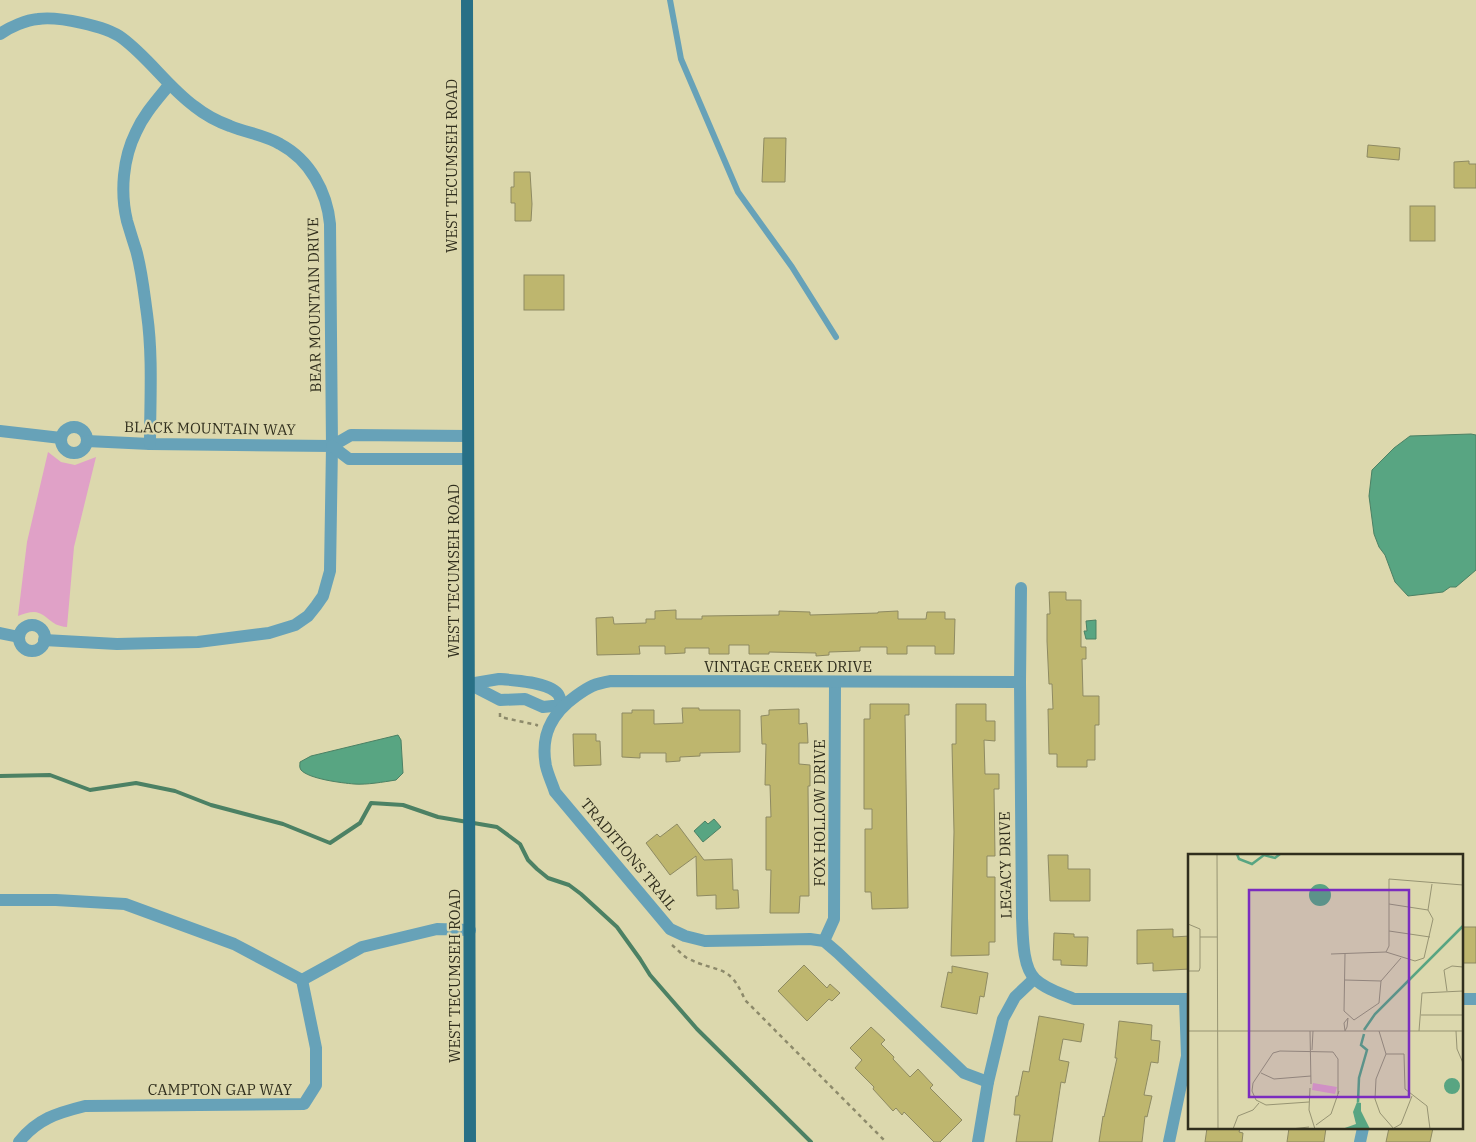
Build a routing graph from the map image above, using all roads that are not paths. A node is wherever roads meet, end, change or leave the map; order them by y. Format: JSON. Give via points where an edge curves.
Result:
{"nodes":[{"id":1,"x":467,"y":0,"type":"edge"},
{"id":2,"x":670,"y":0,"type":"edge"},
{"id":3,"x":0,"y":34,"type":"edge"},
{"id":4,"x":169,"y":85,"type":"junction"},
{"id":5,"x":836,"y":337,"type":"dead end"},
{"id":6,"x":0,"y":431,"type":"edge"},
{"id":7,"x":468,"y":436,"type":"junction"},
{"id":8,"x":62,"y":438,"type":"junction"},
{"id":9,"x":87,"y":441,"type":"junction"},
{"id":10,"x":150,"y":444,"type":"junction"},
{"id":11,"x":332,"y":446,"type":"junction"},
{"id":12,"x":468,"y":459,"type":"junction"},
{"id":13,"x":1021,"y":588,"type":"dead end"},
{"id":14,"x":0,"y":633,"type":"edge"},
{"id":15,"x":835,"y":682,"type":"junction"},
{"id":16,"x":1020,"y":682,"type":"junction"},
{"id":17,"x":469,"y":684,"type":"junction"},
{"id":18,"x":562,"y":705,"type":"junction"},
{"id":19,"x":0,"y":900,"type":"edge"},
{"id":20,"x":470,"y":930,"type":"junction"},
{"id":21,"x":824,"y":941,"type":"junction"},
{"id":22,"x":1034,"y":979,"type":"junction"},
{"id":23,"x":302,"y":980,"type":"junction"},
{"id":24,"x":1187,"y":999,"type":"edge"},
{"id":25,"x":988,"y":1082,"type":"junction"},
{"id":26,"x":19,"y":1142,"type":"edge"},
{"id":27,"x":470,"y":1142,"type":"edge"},
{"id":28,"x":978,"y":1142,"type":"edge"},
{"id":29,"x":1169,"y":1142,"type":"edge"}],
"edges":[{"from":1,"to":7,"type":"main road","name":"WEST TECUMSEH ROAD"},
{"from":2,"to":5,"type":"lane","via":[[681,59],[738,192],[792,267]]},
{"from":3,"to":4,"type":"street","name":"BEAR MOUNTAIN DRIVE","via":[[38,19],[64,19],[95,26],[121,37]]},
{"from":4,"to":10,"type":"street","via":[[136,130],[124,177],[127,220],[148,316]]},
{"from":4,"to":11,"type":"street","name":"BEAR MOUNTAIN DRIVE","via":[[195,107],[229,126],[280,143],[292,151],[310,171],[325,197],[330,224]]},
{"from":6,"to":8,"type":"street"},
{"from":7,"to":11,"type":"street","name":"BLACK MOUNTAIN WAY","via":[[351,435]]},
{"from":7,"to":12,"type":"main road","name":"WEST TECUMSEH ROAD"},
{"from":8,"to":9,"type":"street","via":[[65,430],[75,426],[84,432]]},
{"from":8,"to":9,"type":"street","name":"BLACK MOUNTAIN WAY","via":[[64,447],[71,452],[84,449]]},
{"from":9,"to":10,"type":"street","name":"BLACK MOUNTAIN WAY"},
{"from":10,"to":11,"type":"street","name":"BLACK MOUNTAIN WAY"},
{"from":11,"to":12,"type":"street","via":[[349,459]]},
{"from":11,"to":14,"type":"street","name":"BEAR MOUNTAIN DRIVE","via":[[330,571],[323,596],[308,616],[295,625],[270,633],[198,642],[116,644],[44,640],[40,629],[32,626],[23,629],[19,637]]},
{"from":12,"to":17,"type":"main road","name":"WEST TECUMSEH ROAD"},
{"from":13,"to":16,"type":"street","name":"LEGACY DRIVE"},
{"from":15,"to":16,"type":"street","name":"VINTAGE CREEK DRIVE"},
{"from":15,"to":18,"type":"street","name":"VINTAGE CREEK DRIVE","via":[[611,681],[594,684]]},
{"from":15,"to":21,"type":"street","name":"FOX HOLLOW DRIVE","via":[[834,919]]},
{"from":16,"to":22,"type":"street","name":"LEGACY DRIVE","via":[[1022,918],[1024,955]]},
{"from":17,"to":18,"type":"street","via":[[500,700],[525,700],[543,707]]},
{"from":17,"to":18,"type":"street","via":[[499,679],[527,682],[557,694]]},
{"from":17,"to":20,"type":"main road","name":"WEST TECUMSEH ROAD"},
{"from":18,"to":21,"type":"street","name":"TRADITIONS TRAIL","via":[[550,723],[544,747],[546,766],[555,792],[670,928],[685,936],[705,940]]},
{"from":19,"to":23,"type":"street","via":[[126,904],[234,944]]},
{"from":20,"to":23,"type":"street","via":[[438,930],[362,947]]},
{"from":20,"to":27,"type":"main road","name":"WEST TECUMSEH ROAD"},
{"from":21,"to":25,"type":"street","via":[[964,1074]]},
{"from":22,"to":24,"type":"street","via":[[1074,999]]},
{"from":22,"to":25,"type":"street","via":[[1015,997],[1003,1019]]},
{"from":23,"to":26,"type":"street","name":"CAMPTON GAP WAY","via":[[316,1048],[316,1085],[304,1104],[85,1106],[55,1114],[29,1130]]},
{"from":24,"to":29,"type":"street","via":[[1187,1056]]},
{"from":25,"to":28,"type":"street"}]}
